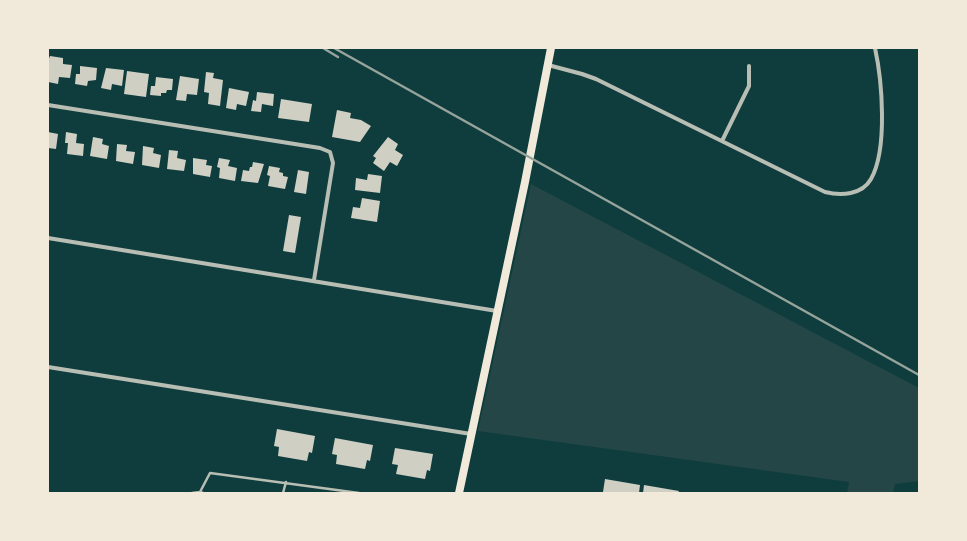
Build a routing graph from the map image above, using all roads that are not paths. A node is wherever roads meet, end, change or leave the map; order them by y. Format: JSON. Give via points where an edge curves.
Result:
{"nodes":[{"id":1,"x":551,"y":48,"type":"edge"},
{"id":2,"x":875,"y":48,"type":"edge"},
{"id":3,"x":548,"y":65,"type":"junction"},
{"id":4,"x":749,"y":66,"type":"dead end"},
{"id":5,"x":48,"y":105,"type":"edge"},
{"id":6,"x":722,"y":141,"type":"junction"},
{"id":7,"x":48,"y":238,"type":"edge"},
{"id":8,"x":314,"y":280,"type":"junction"},
{"id":9,"x":497,"y":311,"type":"junction"},
{"id":10,"x":48,"y":367,"type":"edge"},
{"id":11,"x":471,"y":434,"type":"junction"},
{"id":12,"x":286,"y":482,"type":"junction"},
{"id":13,"x":201,"y":492,"type":"edge"},
{"id":14,"x":192,"y":493,"type":"edge"},
{"id":15,"x":284,"y":493,"type":"edge"},
{"id":16,"x":359,"y":493,"type":"edge"},
{"id":17,"x":459,"y":493,"type":"edge"}],
"edges":[{"from":1,"to":3,"type":"main road"},
{"from":2,"to":6,"type":"street","via":[[881,87],[881,128],[873,174],[860,190],[843,195],[825,192]]},
{"from":3,"to":6,"type":"street","via":[[596,79]]},
{"from":3,"to":9,"type":"main road"},
{"from":4,"to":6,"type":"street","via":[[749,86]]},
{"from":5,"to":8,"type":"street","via":[[330,152],[333,163]]},
{"from":7,"to":8,"type":"street"},
{"from":8,"to":9,"type":"street"},
{"from":9,"to":11,"type":"main road"},
{"from":10,"to":11,"type":"street"},
{"from":11,"to":17,"type":"main road"},
{"from":12,"to":13,"type":"lane","via":[[210,473]]},
{"from":12,"to":15,"type":"lane"},
{"from":12,"to":16,"type":"lane"},
{"from":13,"to":14,"type":"lane"}]}
